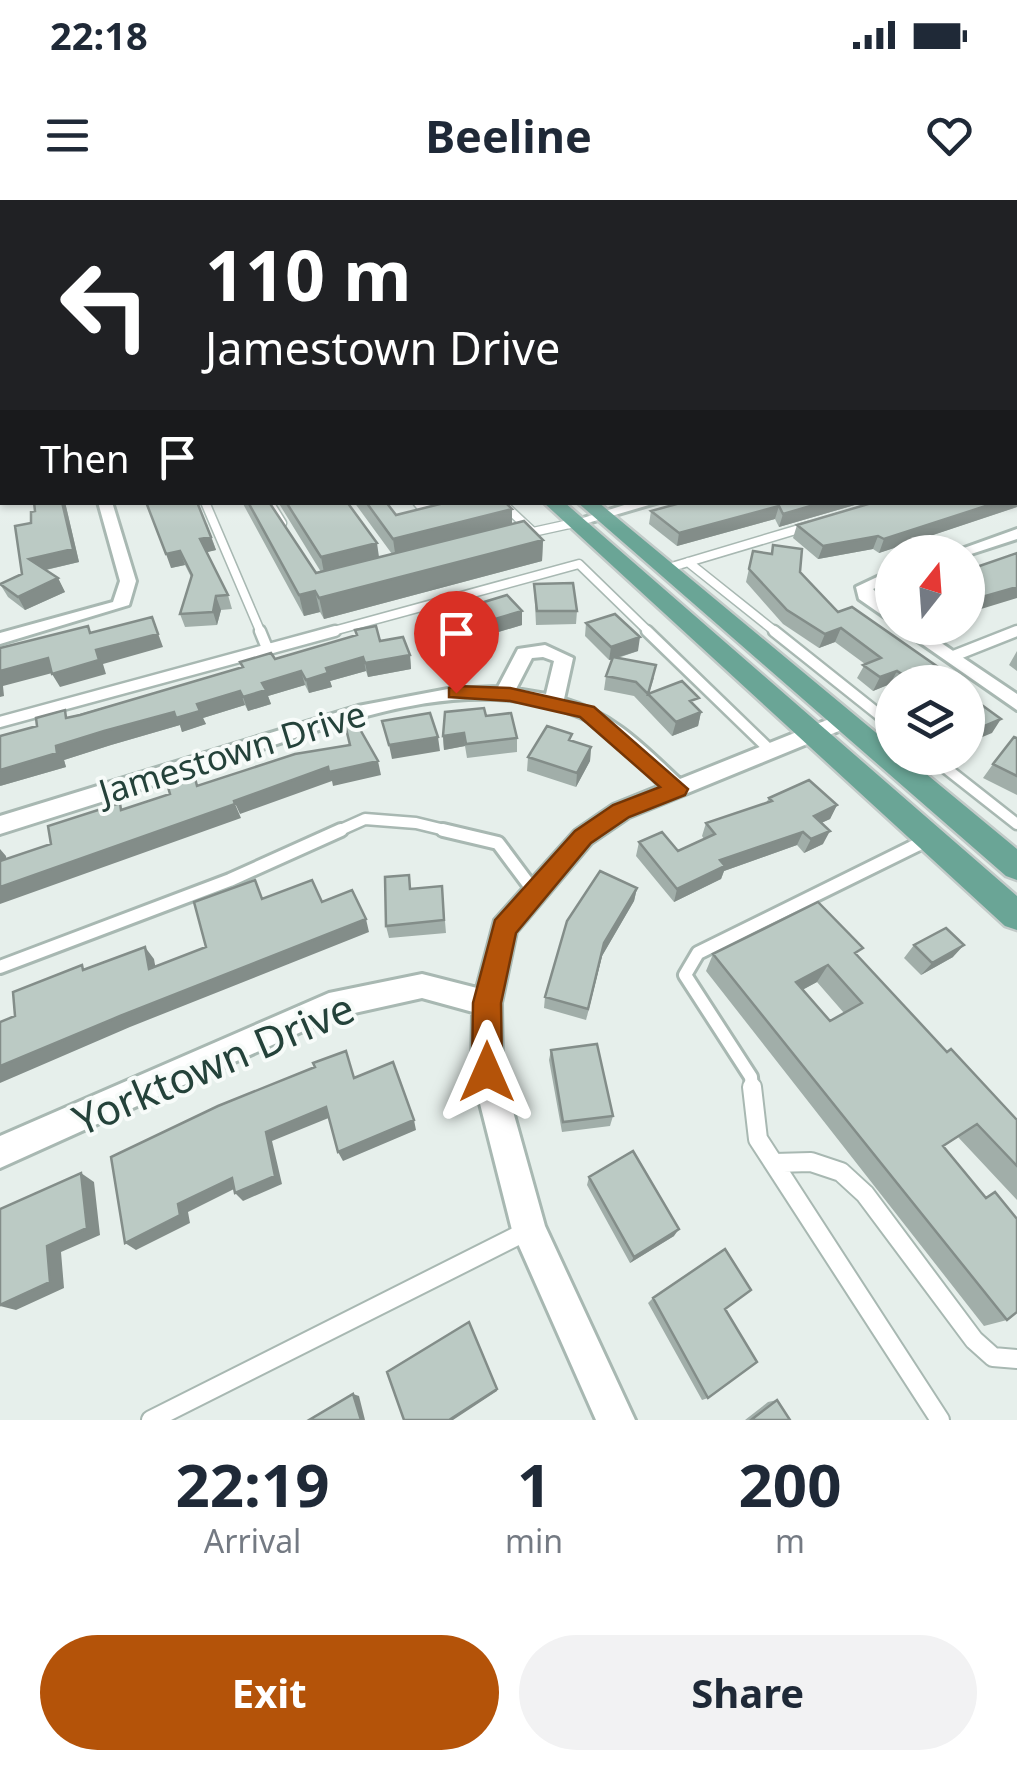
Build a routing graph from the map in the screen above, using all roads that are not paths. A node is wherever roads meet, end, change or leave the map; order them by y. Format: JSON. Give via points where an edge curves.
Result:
{"nodes":[{"id":1,"x":106,"y":505,"type":"edge"},
{"id":2,"x":206,"y":505,"type":"edge"},
{"id":3,"x":271,"y":505,"type":"edge"},
{"id":4,"x":420,"y":505,"type":"edge"},
{"id":5,"x":504,"y":505,"type":"edge"},
{"id":6,"x":561,"y":505,"type":"edge"},
{"id":7,"x":636,"y":505,"type":"edge"},
{"id":8,"x":446,"y":509,"type":"edge"},
{"id":9,"x":588,"y":514,"type":"edge"},
{"id":10,"x":815,"y":524,"type":"edge"},
{"id":11,"x":533,"y":532,"type":"junction"},
{"id":12,"x":1017,"y":534,"type":"edge"},
{"id":13,"x":290,"y":536,"type":"edge"},
{"id":14,"x":519,"y":536,"type":"edge"},
{"id":15,"x":985,"y":544,"type":"edge"},
{"id":16,"x":676,"y":566,"type":"junction"},
{"id":17,"x":875,"y":582,"type":"edge"},
{"id":18,"x":875,"y":603,"type":"edge"},
{"id":19,"x":1017,"y":631,"type":"edge"},
{"id":20,"x":0,"y":639,"type":"edge"},
{"id":21,"x":933,"y":645,"type":"edge"},
{"id":22,"x":268,"y":648,"type":"junction"},
{"id":23,"x":951,"y":657,"type":"junction"},
{"id":24,"x":504,"y":695,"type":"junction"},
{"id":25,"x":552,"y":702,"type":"junction"},
{"id":26,"x":1017,"y":703,"type":"edge"},
{"id":27,"x":875,"y":712,"type":"edge"},
{"id":28,"x":844,"y":721,"type":"junction"},
{"id":29,"x":0,"y":722,"type":"edge"},
{"id":30,"x":813,"y":735,"type":"junction"},
{"id":31,"x":771,"y":751,"type":"junction"},
{"id":32,"x":955,"y":775,"type":"edge"},
{"id":33,"x":677,"y":789,"type":"junction"},
{"id":34,"x":1017,"y":824,"type":"edge"},
{"id":35,"x":0,"y":825,"type":"edge"},
{"id":36,"x":929,"y":839,"type":"junction"},
{"id":37,"x":1017,"y":868,"type":"edge"},
{"id":38,"x":534,"y":890,"type":"junction"},
{"id":39,"x":1017,"y":916,"type":"edge"},
{"id":40,"x":0,"y":967,"type":"edge"},
{"id":41,"x":487,"y":1003,"type":"junction"},
{"id":42,"x":0,"y":1152,"type":"edge"},
{"id":43,"x":774,"y":1163,"type":"junction"},
{"id":44,"x":529,"y":1230,"type":"junction"},
{"id":45,"x":1017,"y":1358,"type":"edge"},
{"id":46,"x":151,"y":1420,"type":"edge"},
{"id":47,"x":616,"y":1420,"type":"edge"},
{"id":48,"x":940,"y":1420,"type":"edge"}],
"edges":[{"from":1,"to":20,"type":"street","via":[[128,581],[120,605]]},
{"from":2,"to":22,"type":"lane"},
{"from":3,"to":13,"type":"lane"},
{"from":4,"to":8,"type":"lane"},
{"from":5,"to":11,"type":"lane"},
{"from":6,"to":9,"type":"main road"},
{"from":7,"to":9,"type":"street"},
{"from":9,"to":11,"type":"lane"},
{"from":9,"to":16,"type":"main road"},
{"from":9,"to":30,"type":"main road"},
{"from":10,"to":16,"type":"lane"},
{"from":11,"to":14,"type":"lane"},
{"from":12,"to":15,"type":"street"},
{"from":16,"to":27,"type":"lane"},
{"from":16,"to":28,"type":"main road"},
{"from":17,"to":18,"type":"street","via":[[864,587]]},
{"from":19,"to":23,"type":"lane"},
{"from":21,"to":23,"type":"street"},
{"from":22,"to":29,"type":"lane"},
{"from":22,"to":31,"type":"lane","via":[[579,564]]},
{"from":23,"to":26,"type":"street"},
{"from":24,"to":25,"type":"street","name":"Jamestown Drive"},
{"from":24,"to":25,"type":"street","via":[[525,653],[545,651],[564,658]]},
{"from":24,"to":35,"type":"street","name":"Jamestown Drive","via":[[402,700]]},
{"from":25,"to":33,"type":"street","name":"Jamestown Drive","via":[[587,712]]},
{"from":28,"to":30,"type":"street"},
{"from":28,"to":37,"type":"main road"},
{"from":30,"to":31,"type":"street"},
{"from":30,"to":36,"type":"main road"},
{"from":31,"to":33,"type":"street"},
{"from":32,"to":34,"type":"lane"},
{"from":33,"to":38,"type":"street","via":[[621,811],[583,837]]},
{"from":36,"to":39,"type":"main road"},
{"from":36,"to":43,"type":"lane","via":[[698,953],[685,975],[751,1076],[758,1139]]},
{"from":38,"to":40,"type":"lane","via":[[498,843],[416,823],[366,819],[230,880]]},
{"from":38,"to":41,"type":"street","via":[[504,928]]},
{"from":41,"to":42,"type":"street","name":"Yorktown Drive","via":[[422,986],[329,1006]]},
{"from":41,"to":44,"type":"street","via":[[487,1072]]},
{"from":43,"to":45,"type":"lane","via":[[811,1162],[841,1172],[865,1194],[974,1340],[993,1357]]},
{"from":43,"to":48,"type":"lane"},
{"from":44,"to":46,"type":"lane"},
{"from":44,"to":47,"type":"street"}]}
